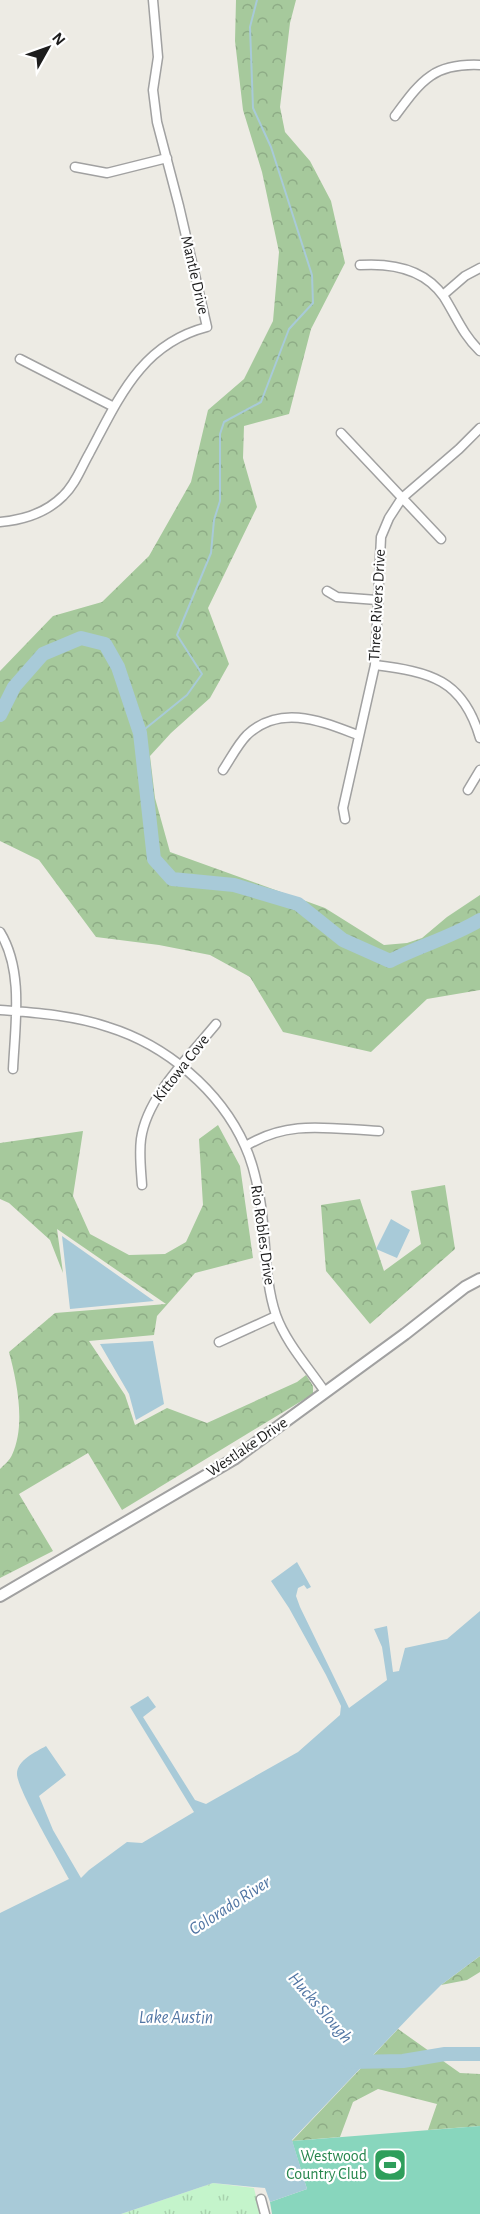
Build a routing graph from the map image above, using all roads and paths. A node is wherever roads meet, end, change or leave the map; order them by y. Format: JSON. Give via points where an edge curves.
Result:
{"nodes":[{"id":1,"x":153,"y":0,"type":"edge"},
{"id":2,"x":480,"y":65,"type":"edge"},
{"id":3,"x":395,"y":116,"type":"dead end"},
{"id":4,"x":167,"y":158,"type":"junction"},
{"id":5,"x":75,"y":167,"type":"dead end"},
{"id":6,"x":360,"y":266,"type":"dead end"},
{"id":7,"x":480,"y":268,"type":"edge"},
{"id":8,"x":442,"y":295,"type":"junction"},
{"id":9,"x":480,"y":351,"type":"edge"},
{"id":10,"x":20,"y":359,"type":"dead end"},
{"id":11,"x":114,"y":407,"type":"junction"},
{"id":12,"x":480,"y":428,"type":"edge"},
{"id":13,"x":341,"y":433,"type":"dead end"},
{"id":14,"x":402,"y":498,"type":"junction"},
{"id":15,"x":0,"y":522,"type":"edge"},
{"id":16,"x":441,"y":539,"type":"dead end"},
{"id":17,"x":327,"y":591,"type":"dead end"},
{"id":18,"x":377,"y":600,"type":"junction"},
{"id":19,"x":375,"y":665,"type":"junction"},
{"id":20,"x":358,"y":735,"type":"junction"},
{"id":21,"x":480,"y":738,"type":"edge"},
{"id":22,"x":223,"y":770,"type":"dead end"},
{"id":23,"x":480,"y":770,"type":"edge"},
{"id":24,"x":468,"y":790,"type":"dead end"},
{"id":25,"x":345,"y":819,"type":"dead end"},
{"id":26,"x":0,"y":932,"type":"edge"},
{"id":27,"x":0,"y":1010,"type":"edge"},
{"id":28,"x":15,"y":1011,"type":"junction"},
{"id":29,"x":216,"y":1024,"type":"dead end"},
{"id":30,"x":182,"y":1066,"type":"junction"},
{"id":31,"x":13,"y":1069,"type":"dead end"},
{"id":32,"x":379,"y":1131,"type":"dead end"},
{"id":33,"x":246,"y":1146,"type":"junction"},
{"id":34,"x":142,"y":1185,"type":"dead end"},
{"id":35,"x":480,"y":1279,"type":"edge"},
{"id":36,"x":276,"y":1316,"type":"junction"},
{"id":37,"x":219,"y":1342,"type":"dead end"},
{"id":38,"x":326,"y":1392,"type":"junction"},
{"id":39,"x":0,"y":1596,"type":"edge"},
{"id":40,"x":261,"y":2199,"type":"dead end"},
{"id":41,"x":265,"y":2214,"type":"edge"}],
"edges":[{"from":1,"to":4,"type":"street","name":"Mantle Drive","via":[[158,57],[153,90]]},
{"from":2,"to":3,"type":"street","via":[[441,69],[418,86]]},
{"from":4,"to":5,"type":"street","via":[[107,173]]},
{"from":4,"to":11,"type":"street","name":"Mantle Drive","via":[[207,327],[178,336],[154,352]]},
{"from":6,"to":8,"type":"street","via":[[399,266],[418,275]]},
{"from":7,"to":8,"type":"street"},
{"from":8,"to":9,"type":"street","via":[[468,340]]},
{"from":10,"to":11,"type":"street"},
{"from":11,"to":15,"type":"street","name":"Mantle Drive","via":[[63,496],[40,513]]},
{"from":12,"to":14,"type":"street","name":"Three Rivers Drive"},
{"from":13,"to":14,"type":"street"},
{"from":14,"to":16,"type":"street"},
{"from":14,"to":18,"type":"street","name":"Three Rivers Drive","via":[[381,537]]},
{"from":17,"to":18,"type":"street","via":[[337,597]]},
{"from":18,"to":19,"type":"street","name":"Three Rivers Drive"},
{"from":19,"to":20,"type":"street","name":"Three Rivers Drive"},
{"from":19,"to":21,"type":"street","via":[[418,671],[447,686],[471,710]]},
{"from":20,"to":22,"type":"street","via":[[312,718],[294,716],[268,722],[246,736]]},
{"from":20,"to":25,"type":"street","name":"Three Rivers Drive","via":[[343,808]]},
{"from":23,"to":24,"type":"street"},
{"from":26,"to":28,"type":"street","via":[[10,952]]},
{"from":27,"to":28,"type":"street","name":"Rio Robles Drive"},
{"from":28,"to":30,"type":"street","name":"Rio Robles Drive","via":[[71,1017],[107,1026],[145,1042]]},
{"from":28,"to":31,"type":"street"},
{"from":29,"to":30,"type":"street","name":"Kittowa Cove"},
{"from":30,"to":33,"type":"street","name":"Rio Robles Drive","via":[[218,1103]]},
{"from":30,"to":34,"type":"street","name":"Kittowa Cove","via":[[156,1098],[144,1126],[140,1153]]},
{"from":32,"to":33,"type":"street","via":[[294,1127]]},
{"from":33,"to":36,"type":"street","name":"Rio Robles Drive","via":[[260,1197]]},
{"from":35,"to":38,"type":"street","name":"Westlake Drive"},
{"from":36,"to":37,"type":"street"},
{"from":36,"to":38,"type":"street","name":"Rio Robles Drive"},
{"from":38,"to":39,"type":"street","name":"Westlake Drive","via":[[234,1459]]},
{"from":40,"to":41,"type":"street"}]}
